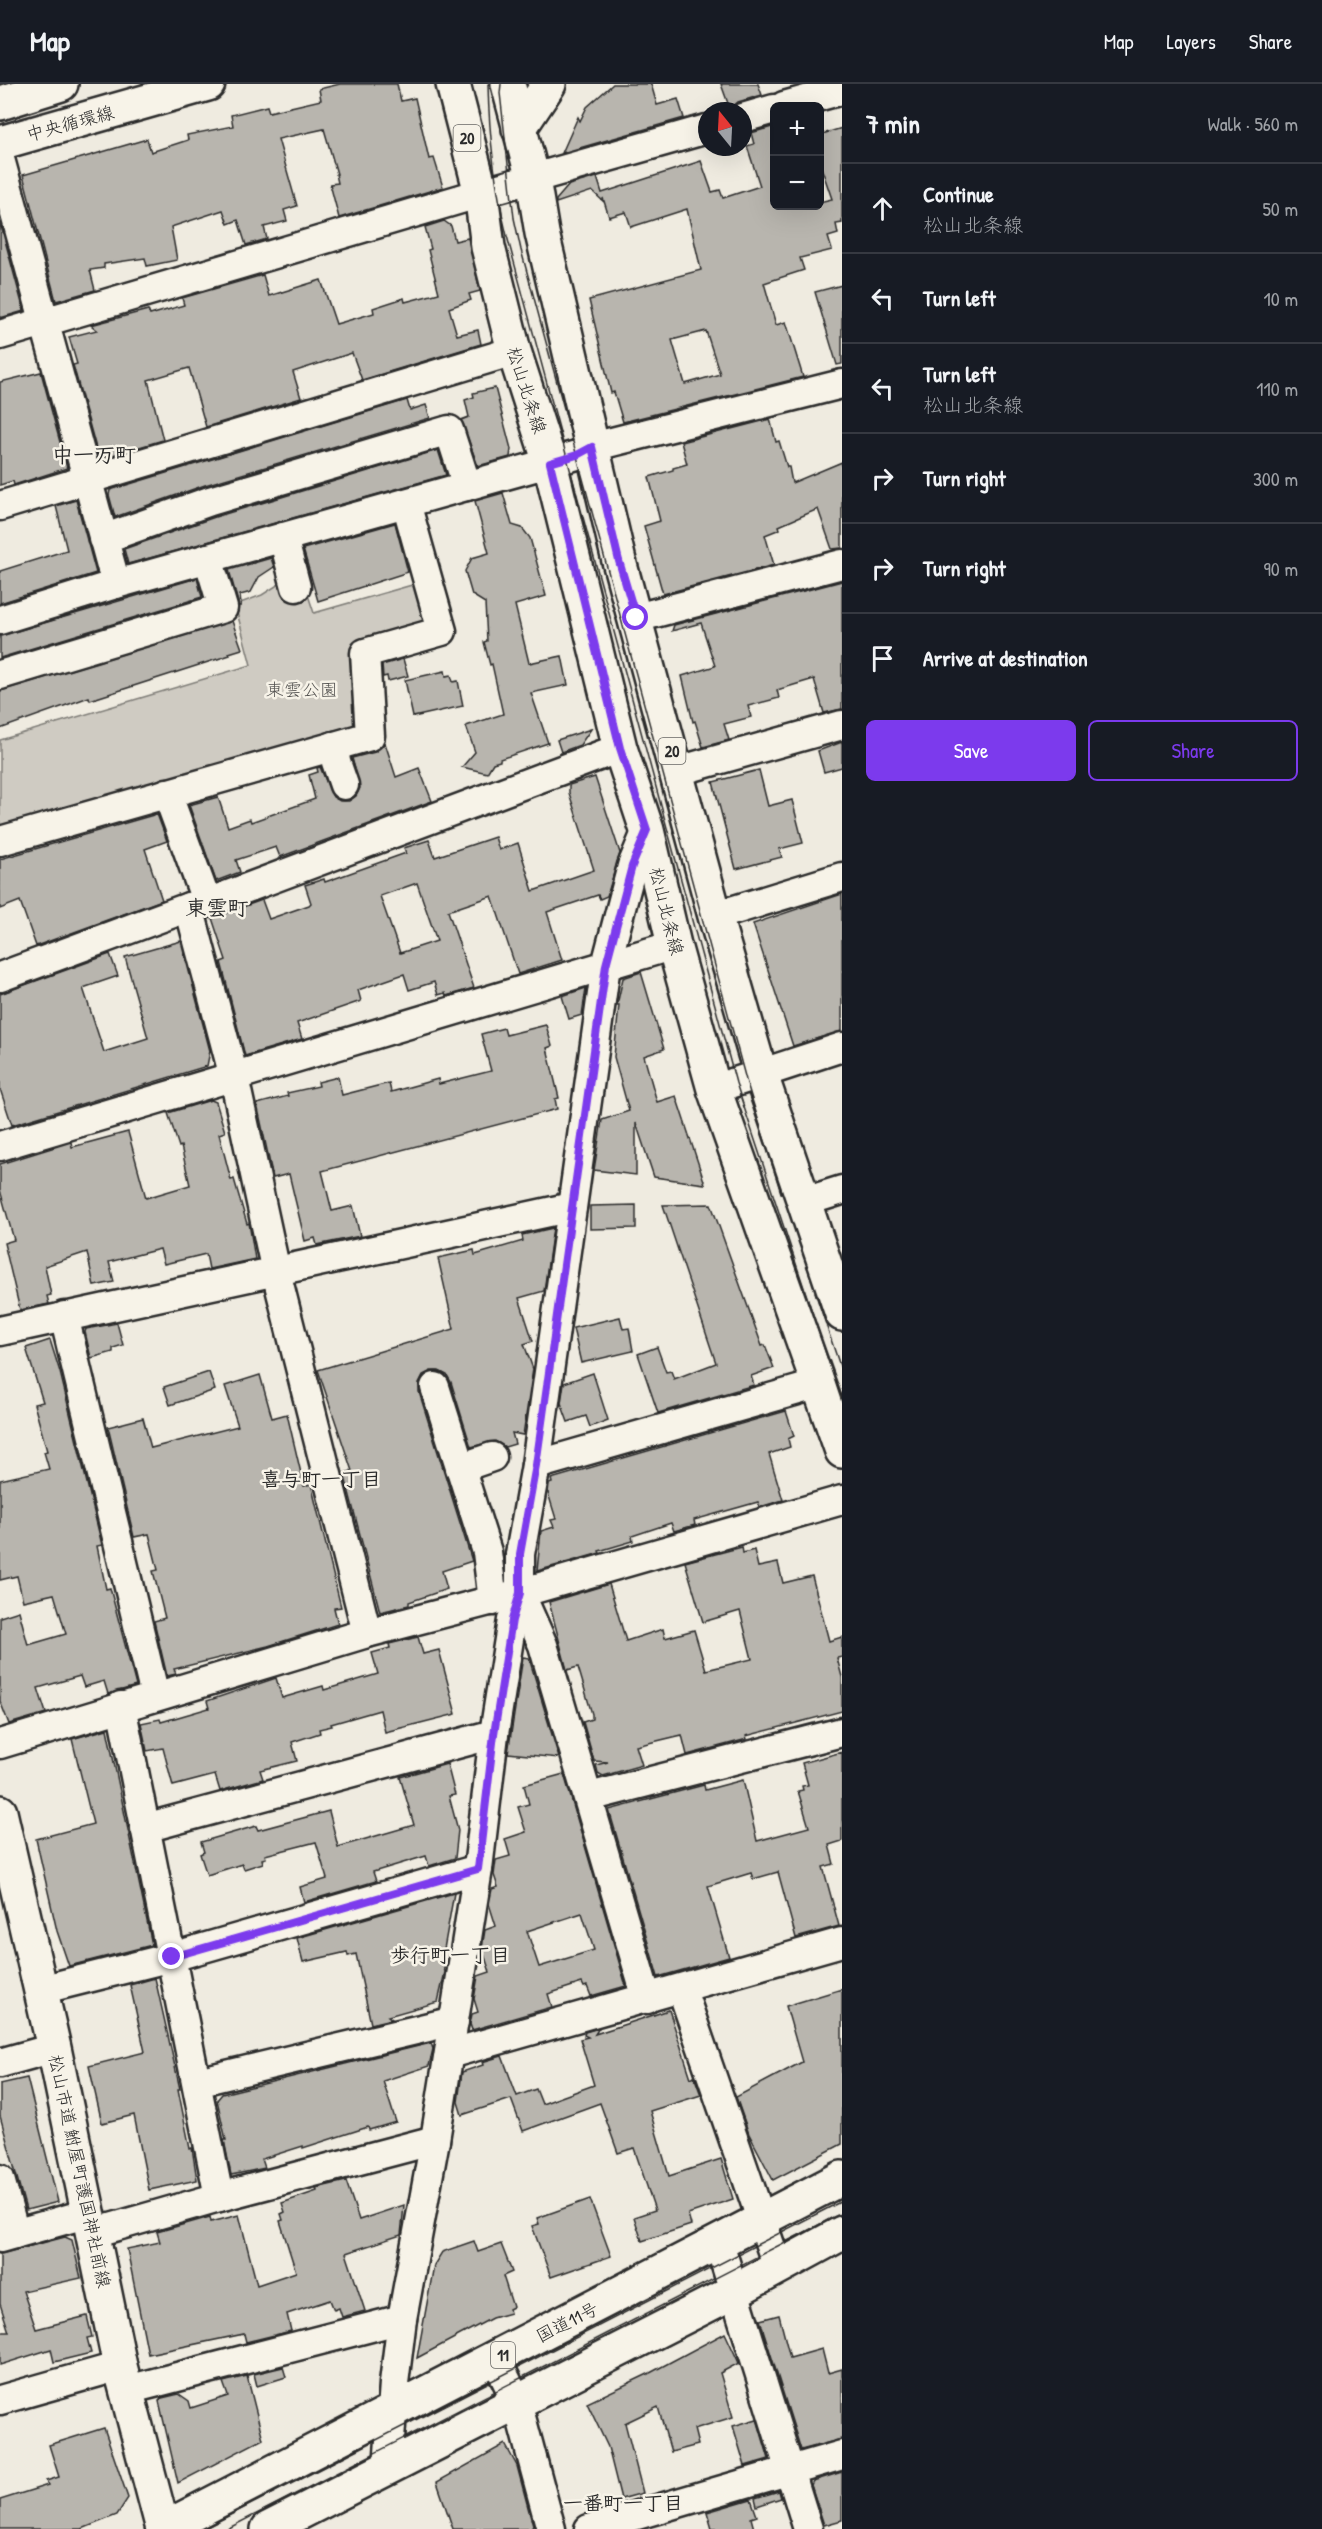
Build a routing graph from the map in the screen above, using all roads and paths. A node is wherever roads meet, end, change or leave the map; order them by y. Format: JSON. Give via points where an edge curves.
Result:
{"nodes":[{"id":1,"x":61,"y":84,"type":"edge"},
{"id":2,"x":71,"y":84,"type":"edge"},
{"id":3,"x":208,"y":84,"type":"edge"},
{"id":4,"x":453,"y":84,"type":"edge"},
{"id":5,"x":508,"y":84,"type":"edge"},
{"id":6,"x":549,"y":84,"type":"edge"},
{"id":7,"x":842,"y":90,"type":"edge"},
{"id":8,"x":798,"y":102,"type":"edge"},
{"id":9,"x":0,"y":103,"type":"edge"},
{"id":10,"x":770,"y":110,"type":"edge"},
{"id":11,"x":752,"y":115,"type":"edge"},
{"id":12,"x":83,"y":120,"type":"junction"},
{"id":13,"x":519,"y":129,"type":"junction"},
{"id":14,"x":698,"y":132,"type":"edge"},
{"id":15,"x":0,"y":142,"type":"edge"},
{"id":16,"x":0,"y":159,"type":"edge"},
{"id":17,"x":533,"y":179,"type":"junction"},
{"id":18,"x":481,"y":193,"type":"junction"},
{"id":19,"x":44,"y":322,"type":"junction"},
{"id":20,"x":0,"y":335,"type":"edge"},
{"id":21,"x":514,"y":351,"type":"junction"},
{"id":22,"x":842,"y":384,"type":"edge"},
{"id":23,"x":592,"y":447,"type":"junction"},
{"id":24,"x":550,"y":463,"type":"junction"},
{"id":25,"x":87,"y":480,"type":"junction"},
{"id":26,"x":467,"y":486,"type":"junction"},
{"id":27,"x":406,"y":503,"type":"junction"},
{"id":28,"x":0,"y":506,"type":"edge"},
{"id":29,"x":284,"y":537,"type":"junction"},
{"id":30,"x":103,"y":539,"type":"junction"},
{"id":31,"x":208,"y":558,"type":"junction"},
{"id":32,"x":842,"y":564,"type":"edge"},
{"id":33,"x":116,"y":584,"type":"junction"},
{"id":34,"x":296,"y":587,"type":"dead end"},
{"id":35,"x":636,"y":618,"type":"junction"},
{"id":36,"x":0,"y":620,"type":"edge"},
{"id":37,"x":0,"y":675,"type":"edge"},
{"id":38,"x":842,"y":725,"type":"edge"},
{"id":39,"x":334,"y":746,"type":"junction"},
{"id":40,"x":620,"y":748,"type":"junction"},
{"id":41,"x":678,"y":771,"type":"junction"},
{"id":42,"x":344,"y":785,"type":"dead end"},
{"id":43,"x":167,"y":794,"type":"junction"},
{"id":44,"x":647,"y":830,"type":"junction"},
{"id":45,"x":0,"y":841,"type":"edge"},
{"id":46,"x":842,"y":877,"type":"edge"},
{"id":47,"x":198,"y":905,"type":"junction"},
{"id":48,"x":715,"y":916,"type":"junction"},
{"id":49,"x":674,"y":945,"type":"junction"},
{"id":50,"x":606,"y":965,"type":"junction"},
{"id":51,"x":0,"y":977,"type":"edge"},
{"id":52,"x":842,"y":1047,"type":"edge"},
{"id":53,"x":761,"y":1075,"type":"junction"},
{"id":54,"x":234,"y":1077,"type":"junction"},
{"id":55,"x":714,"y":1089,"type":"junction"},
{"id":56,"x":0,"y":1146,"type":"edge"},
{"id":57,"x":842,"y":1190,"type":"edge"},
{"id":58,"x":804,"y":1202,"type":"junction"},
{"id":59,"x":572,"y":1208,"type":"junction"},
{"id":60,"x":276,"y":1272,"type":"junction"},
{"id":61,"x":842,"y":1314,"type":"edge"},
{"id":62,"x":64,"y":1316,"type":"junction"},
{"id":63,"x":0,"y":1331,"type":"edge"},
{"id":64,"x":819,"y":1384,"type":"junction"},
{"id":65,"x":435,"y":1387,"type":"dead end"},
{"id":66,"x":842,"y":1451,"type":"edge"},
{"id":67,"x":492,"y":1457,"type":"dead end"},
{"id":68,"x":536,"y":1465,"type":"junction"},
{"id":69,"x":460,"y":1468,"type":"junction"},
{"id":70,"x":842,"y":1500,"type":"edge"},
{"id":71,"x":520,"y":1593,"type":"junction"},
{"id":72,"x":493,"y":1600,"type":"junction"},
{"id":73,"x":367,"y":1634,"type":"junction"},
{"id":74,"x":155,"y":1696,"type":"junction"},
{"id":75,"x":121,"y":1706,"type":"junction"},
{"id":76,"x":842,"y":1732,"type":"edge"},
{"id":77,"x":494,"y":1734,"type":"junction"},
{"id":78,"x":0,"y":1744,"type":"edge"},
{"id":79,"x":589,"y":1797,"type":"junction"},
{"id":80,"x":0,"y":1812,"type":"edge"},
{"id":81,"x":145,"y":1828,"type":"junction"},
{"id":82,"x":478,"y":1869,"type":"junction"},
{"id":83,"x":6,"y":1872,"type":"edge"},
{"id":84,"x":842,"y":1942,"type":"edge"},
{"id":85,"x":172,"y":1957,"type":"junction"},
{"id":86,"x":40,"y":1990,"type":"junction"},
{"id":87,"x":682,"y":1990,"type":"junction"},
{"id":88,"x":647,"y":2000,"type":"junction"},
{"id":89,"x":454,"y":2020,"type":"junction"},
{"id":90,"x":54,"y":2048,"type":"junction"},
{"id":91,"x":449,"y":2054,"type":"junction"},
{"id":92,"x":0,"y":2063,"type":"edge"},
{"id":93,"x":197,"y":2082,"type":"junction"},
{"id":94,"x":435,"y":2140,"type":"junction"},
{"id":95,"x":842,"y":2178,"type":"edge"},
{"id":96,"x":0,"y":2179,"type":"edge"},
{"id":97,"x":219,"y":2197,"type":"junction"},
{"id":98,"x":762,"y":2221,"type":"junction"},
{"id":99,"x":91,"y":2223,"type":"junction"},
{"id":100,"x":842,"y":2233,"type":"edge"},
{"id":101,"x":8,"y":2236,"type":"edge"},
{"id":102,"x":719,"y":2242,"type":"junction"},
{"id":103,"x":777,"y":2268,"type":"junction"},
{"id":104,"x":735,"y":2291,"type":"junction"},
{"id":105,"x":402,"y":2319,"type":"junction"},
{"id":106,"x":496,"y":2359,"type":"junction"},
{"id":107,"x":124,"y":2378,"type":"junction"},
{"id":108,"x":0,"y":2400,"type":"edge"},
{"id":109,"x":517,"y":2402,"type":"junction"},
{"id":110,"x":393,"y":2412,"type":"junction"},
{"id":111,"x":842,"y":2455,"type":"edge"},
{"id":112,"x":388,"y":2468,"type":"junction"},
{"id":113,"x":791,"y":2469,"type":"junction"},
{"id":114,"x":163,"y":2529,"type":"edge"},
{"id":115,"x":268,"y":2529,"type":"edge"},
{"id":116,"x":551,"y":2529,"type":"edge"},
{"id":117,"x":589,"y":2529,"type":"edge"},
{"id":118,"x":808,"y":2529,"type":"edge"}],
"edges":[{"from":1,"to":9,"type":"main road"},
{"from":2,"to":12,"type":"main road"},
{"from":3,"to":12,"type":"main road","name":"中央循環線"},
{"from":4,"to":18,"type":"main road","name":"松山北条線","number":"20"},
{"from":5,"to":13,"type":"main road","number":"20"},
{"from":6,"to":13,"type":"main road"},
{"from":7,"to":8,"type":"street"},
{"from":10,"to":11,"type":"street"},
{"from":12,"to":15,"type":"main road","name":"中央循環線"},
{"from":13,"to":17,"type":"main road","number":"20"},
{"from":14,"to":17,"type":"street"},
{"from":16,"to":19,"type":"street"},
{"from":17,"to":18,"type":"street"},
{"from":17,"to":23,"type":"main road","number":"20"},
{"from":18,"to":19,"type":"street"},
{"from":18,"to":21,"type":"main road","name":"松山北条線","number":"20","via":[[488,247]]},
{"from":19,"to":20,"type":"street"},
{"from":19,"to":25,"type":"street"},
{"from":21,"to":24,"type":"main road","name":"松山北条線","number":"20"},
{"from":21,"to":25,"type":"street"},
{"from":22,"to":23,"type":"street"},
{"from":23,"to":24,"type":"street"},
{"from":23,"to":35,"type":"main road","number":"20"},
{"from":24,"to":26,"type":"street"},
{"from":24,"to":40,"type":"main road","name":"松山北条線","number":"20"},
{"from":25,"to":28,"type":"street"},
{"from":25,"to":30,"type":"street"},
{"from":26,"to":27,"type":"street"},
{"from":26,"to":30,"type":"street","via":[[449,430],[210,501]]},
{"from":27,"to":29,"type":"street"},
{"from":27,"to":39,"type":"street","via":[[442,631],[365,653],[370,736]]},
{"from":29,"to":31,"type":"street"},
{"from":29,"to":34,"type":"street"},
{"from":30,"to":33,"type":"street"},
{"from":31,"to":33,"type":"street"},
{"from":31,"to":37,"type":"street","via":[[223,608]]},
{"from":32,"to":35,"type":"street"},
{"from":33,"to":36,"type":"street"},
{"from":35,"to":41,"type":"main road","number":"20"},
{"from":38,"to":41,"type":"street"},
{"from":39,"to":42,"type":"street"},
{"from":39,"to":43,"type":"street"},
{"from":40,"to":44,"type":"main road","name":"松山北条線","number":"20"},
{"from":40,"to":47,"type":"street"},
{"from":41,"to":48,"type":"main road","number":"20"},
{"from":43,"to":45,"type":"street"},
{"from":43,"to":47,"type":"street"},
{"from":44,"to":49,"type":"main road","name":"松山北条線","number":"20"},
{"from":44,"to":50,"type":"street","via":[[632,866]]},
{"from":46,"to":48,"type":"street"},
{"from":47,"to":51,"type":"street"},
{"from":47,"to":54,"type":"street"},
{"from":48,"to":53,"type":"main road","number":"20"},
{"from":49,"to":50,"type":"street"},
{"from":49,"to":55,"type":"main road","name":"松山北条線","number":"20"},
{"from":50,"to":54,"type":"street"},
{"from":50,"to":59,"type":"street"},
{"from":52,"to":53,"type":"street"},
{"from":53,"to":55,"type":"street"},
{"from":53,"to":58,"type":"main road","number":"20"},
{"from":54,"to":56,"type":"street"},
{"from":54,"to":60,"type":"street"},
{"from":55,"to":64,"type":"main road","name":"松山北条線","number":"20"},
{"from":57,"to":58,"type":"street"},
{"from":58,"to":61,"type":"main road","number":"20"},
{"from":59,"to":60,"type":"street"},
{"from":59,"to":68,"type":"street"},
{"from":60,"to":62,"type":"street"},
{"from":60,"to":73,"type":"street"},
{"from":62,"to":63,"type":"street"},
{"from":62,"to":74,"type":"street"},
{"from":64,"to":66,"type":"main road","name":"松山北条線","number":"20"},
{"from":64,"to":68,"type":"street"},
{"from":65,"to":69,"type":"street"},
{"from":67,"to":69,"type":"street"},
{"from":68,"to":71,"type":"street","via":[[520,1554]]},
{"from":69,"to":72,"type":"street","via":[[487,1552]]},
{"from":70,"to":71,"type":"street"},
{"from":71,"to":72,"type":"street"},
{"from":71,"to":77,"type":"street"},
{"from":71,"to":79,"type":"street","via":[[543,1645]]},
{"from":72,"to":73,"type":"street"},
{"from":73,"to":74,"type":"street"},
{"from":74,"to":75,"type":"street"},
{"from":75,"to":78,"type":"street"},
{"from":75,"to":81,"type":"street"},
{"from":76,"to":79,"type":"street"},
{"from":77,"to":81,"type":"street"},
{"from":77,"to":82,"type":"street"},
{"from":79,"to":88,"type":"street"},
{"from":80,"to":83,"type":"main road","name":"松山市道 鮒屋町護国神社前線"},
{"from":81,"to":85,"type":"street"},
{"from":82,"to":85,"type":"street"},
{"from":82,"to":89,"type":"street"},
{"from":83,"to":86,"type":"main road","name":"松山市道 鮒屋町護国神社前線"},
{"from":84,"to":87,"type":"street"},
{"from":85,"to":86,"type":"street"},
{"from":85,"to":93,"type":"street"},
{"from":86,"to":90,"type":"main road","name":"松山市道 鮒屋町護国神社前線"},
{"from":87,"to":88,"type":"street"},
{"from":87,"to":98,"type":"street"},
{"from":88,"to":91,"type":"street"},
{"from":89,"to":91,"type":"street"},
{"from":89,"to":93,"type":"street"},
{"from":90,"to":92,"type":"street"},
{"from":90,"to":99,"type":"main road","name":"松山市道 鮒屋町護国神社前線"},
{"from":91,"to":94,"type":"street"},
{"from":93,"to":97,"type":"street"},
{"from":94,"to":97,"type":"street"},
{"from":94,"to":105,"type":"street"},
{"from":95,"to":98,"type":"main road","name":"国道11号","number":"11"},
{"from":96,"to":101,"type":"street"},
{"from":97,"to":99,"type":"street"},
{"from":98,"to":102,"type":"main road","name":"国道11号","number":"11"},
{"from":98,"to":103,"type":"street"},
{"from":99,"to":101,"type":"street"},
{"from":99,"to":107,"type":"main road","name":"松山市道 鮒屋町護国神社前線"},
{"from":100,"to":103,"type":"main road"},
{"from":102,"to":104,"type":"street"},
{"from":102,"to":106,"type":"main road","name":"国道11号","number":"11"},
{"from":103,"to":104,"type":"main road"},
{"from":104,"to":109,"type":"main road"},
{"from":104,"to":113,"type":"street"},
{"from":105,"to":107,"type":"street"},
{"from":105,"to":110,"type":"street"},
{"from":106,"to":109,"type":"street"},
{"from":106,"to":110,"type":"main road","name":"国道11号","number":"11"},
{"from":107,"to":108,"type":"street"},
{"from":107,"to":114,"type":"main road","name":"松山市道 鮒屋町護国神社前線"},
{"from":109,"to":112,"type":"main road"},
{"from":109,"to":116,"type":"street"},
{"from":110,"to":112,"type":"street"},
{"from":110,"to":114,"type":"main road","name":"国道11号","number":"11"},
{"from":111,"to":113,"type":"street"},
{"from":112,"to":115,"type":"main road"},
{"from":113,"to":117,"type":"street"},
{"from":113,"to":118,"type":"street"}]}
